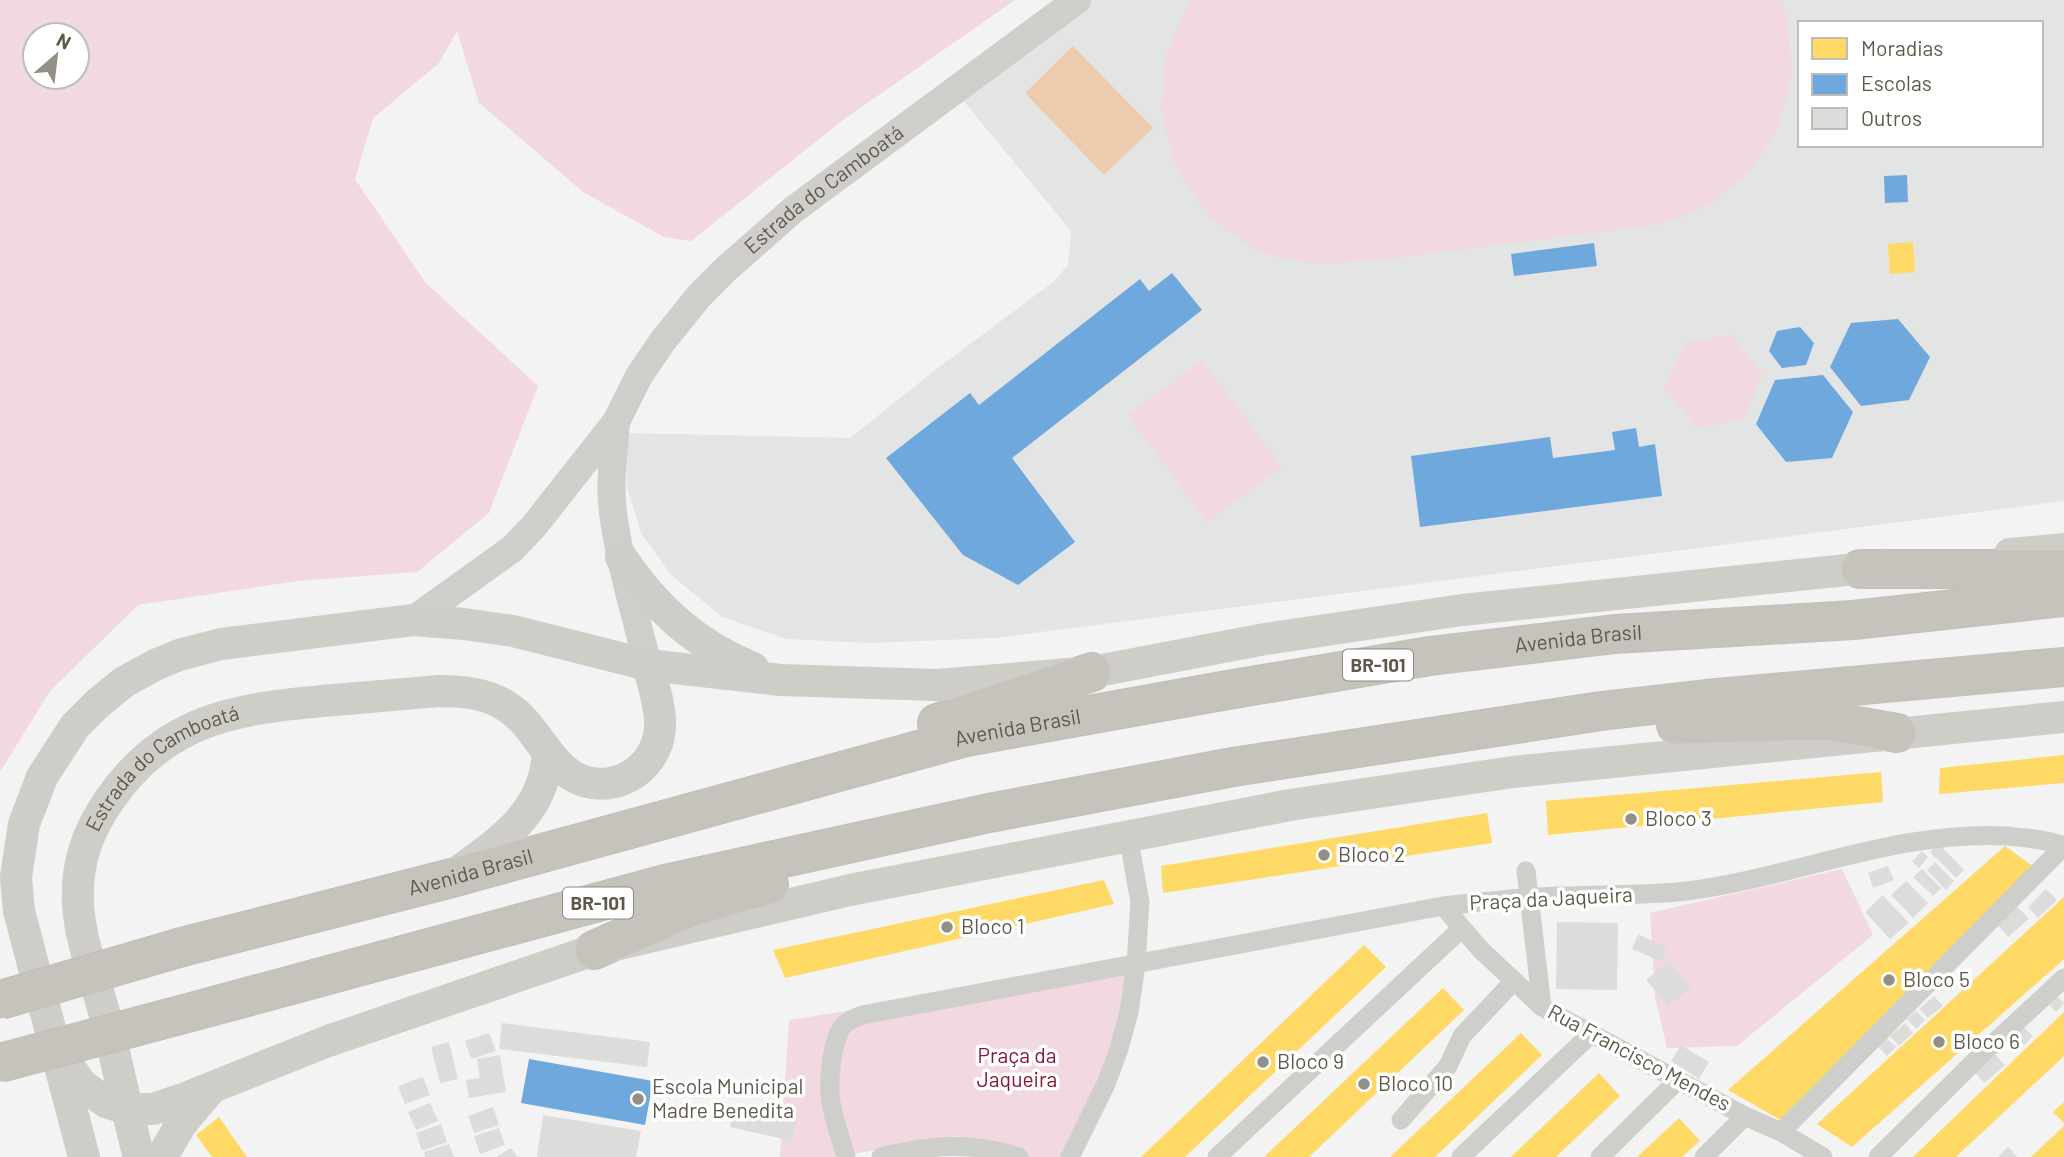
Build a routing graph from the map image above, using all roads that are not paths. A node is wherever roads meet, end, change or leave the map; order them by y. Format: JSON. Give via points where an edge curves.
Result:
{"nodes":[{"id":1,"x":1077,"y":0,"type":"edge"},
{"id":2,"x":616,"y":422,"type":"junction"},
{"id":3,"x":2064,"y":549,"type":"edge"},
{"id":4,"x":621,"y":557,"type":"junction"},
{"id":5,"x":1860,"y":569,"type":"junction"},
{"id":6,"x":2064,"y":569,"type":"edge"},
{"id":7,"x":2064,"y":597,"type":"edge"},
{"id":8,"x":413,"y":620,"type":"junction"},
{"id":9,"x":648,"y":665,"type":"junction"},
{"id":10,"x":2064,"y":667,"type":"edge"},
{"id":11,"x":1093,"y":672,"type":"junction"},
{"id":12,"x":780,"y":680,"type":"junction"},
{"id":13,"x":2064,"y":717,"type":"edge"},
{"id":14,"x":1897,"y":733,"type":"junction"},
{"id":15,"x":1396,"y":743,"type":"junction"},
{"id":16,"x":548,"y":753,"type":"junction"},
{"id":17,"x":704,"y":808,"type":"junction"},
{"id":18,"x":989,"y":813,"type":"junction"},
{"id":19,"x":1128,"y":835,"type":"junction"},
{"id":20,"x":2064,"y":846,"type":"edge"},
{"id":21,"x":1526,"y":870,"type":"dead end"},
{"id":22,"x":448,"y":879,"type":"junction"},
{"id":23,"x":1529,"y":897,"type":"junction"},
{"id":24,"x":1443,"y":906,"type":"junction"},
{"id":25,"x":1461,"y":929,"type":"junction"},
{"id":26,"x":594,"y":950,"type":"junction"},
{"id":27,"x":1136,"y":965,"type":"junction"},
{"id":28,"x":2064,"y":978,"type":"edge"},
{"id":29,"x":1513,"y":982,"type":"junction"},
{"id":30,"x":0,"y":1000,"type":"edge"},
{"id":31,"x":1542,"y":1007,"type":"junction"},
{"id":32,"x":1592,"y":1033,"type":"junction"},
{"id":33,"x":54,"y":1046,"type":"junction"},
{"id":34,"x":0,"y":1063,"type":"edge"},
{"id":35,"x":1678,"y":1080,"type":"junction"},
{"id":36,"x":212,"y":1088,"type":"junction"},
{"id":37,"x":127,"y":1109,"type":"junction"},
{"id":38,"x":1745,"y":1116,"type":"junction"},
{"id":39,"x":1401,"y":1120,"type":"dead end"},
{"id":40,"x":1781,"y":1132,"type":"junction"},
{"id":41,"x":85,"y":1157,"type":"edge"},
{"id":42,"x":139,"y":1157,"type":"edge"},
{"id":43,"x":162,"y":1157,"type":"edge"},
{"id":44,"x":846,"y":1157,"type":"edge"},
{"id":45,"x":881,"y":1157,"type":"edge"},
{"id":46,"x":1019,"y":1157,"type":"edge"},
{"id":47,"x":1070,"y":1157,"type":"edge"},
{"id":48,"x":1217,"y":1157,"type":"edge"},
{"id":49,"x":1461,"y":1157,"type":"edge"},
{"id":50,"x":1600,"y":1157,"type":"edge"},
{"id":51,"x":1704,"y":1157,"type":"edge"},
{"id":52,"x":1823,"y":1157,"type":"edge"},
{"id":53,"x":1878,"y":1157,"type":"edge"}],
"edges":[{"from":1,"to":2,"type":"main road","name":"Estrada do Camboatá","via":[[793,210],[726,269],[662,342]]},
{"from":2,"to":4,"type":"main road","name":"Estrada do Camboatá","via":[[613,511]]},
{"from":2,"to":8,"type":"main road","name":"Estrada do Camboatá","via":[[512,549]]},
{"from":3,"to":5,"type":"main road","name":"Avenida Brasil"},
{"from":4,"to":9,"type":"main road","name":"Estrada do Camboatá"},
{"from":4,"to":12,"type":"main road","via":[[674,621],[705,645]]},
{"from":5,"to":6,"type":"highway"},
{"from":5,"to":11,"type":"main road","name":"Avenida Brasil","via":[[1462,610],[1265,639]]},
{"from":7,"to":17,"type":"highway","name":"Avenida Brasil","number":"BR-101","via":[[1853,620],[1615,634],[1430,656],[966,737]]},
{"from":8,"to":9,"type":"main road","name":"Estrada do Camboatá","via":[[513,631]]},
{"from":8,"to":33,"type":"main road","name":"Estrada do Camboatá","via":[[221,644],[178,655],[124,682],[75,726],[32,801],[16,877],[19,911]]},
{"from":9,"to":12,"type":"main road","name":"Estrada do Camboatá"},
{"from":9,"to":16,"type":"main road","name":"Estrada do Camboatá","via":[[660,726],[658,740],[640,770],[608,785],[590,783],[572,776]]},
{"from":10,"to":15,"type":"highway","number":"BR-101","via":[[1680,702]]},
{"from":11,"to":12,"type":"main road","name":"Estrada do Camboatá","via":[[937,685]]},
{"from":11,"to":17,"type":"highway","via":[[758,784]]},
{"from":13,"to":14,"type":"main road"},
{"from":14,"to":15,"type":"highway","via":[[1828,721],[1752,722]]},
{"from":14,"to":19,"type":"main road","via":[[1513,772]]},
{"from":15,"to":18,"type":"highway","number":"BR-101","via":[[1233,767]]},
{"from":16,"to":22,"type":"main road","via":[[543,784],[520,822]]},
{"from":16,"to":37,"type":"main road","name":"Estrada do Camboatá","via":[[531,727],[504,705],[463,691],[439,691],[264,706],[233,713],[185,731],[147,758],[100,813],[87,838],[78,874],[78,908]]},
{"from":17,"to":22,"type":"highway","name":"Avenida Brasil","number":"BR-101"},
{"from":18,"to":26,"type":"highway","via":[[905,847],[692,907]]},
{"from":18,"to":34,"type":"highway","number":"BR-101","bridge":true,"via":[[665,884]]},
{"from":19,"to":26,"type":"main road","via":[[850,890]]},
{"from":19,"to":27,"type":"street","via":[[1140,902]]},
{"from":20,"to":23,"type":"street","name":"Praça da Jaqueira","via":[[2029,838],[1959,835],[1913,840],[1687,891]]},
{"from":20,"to":40,"type":"street"},
{"from":21,"to":23,"type":"street"},
{"from":22,"to":30,"type":"highway","name":"Avenida Brasil","number":"BR-101","bridge":true,"via":[[182,947]]},
{"from":23,"to":24,"type":"street","name":"Praça da Jaqueira"},
{"from":23,"to":31,"type":"street"},
{"from":24,"to":25,"type":"street","name":"Rua Francisco Mendes"},
{"from":24,"to":27,"type":"street","name":"Praça da Jaqueira"},
{"from":25,"to":29,"type":"street","name":"Rua Francisco Mendes"},
{"from":25,"to":48,"type":"street"},
{"from":26,"to":36,"type":"main road","via":[[328,1041]]},
{"from":27,"to":44,"type":"street","name":"Praça da Jaqueira","via":[[849,1021],[836,1039],[830,1084]]},
{"from":27,"to":47,"type":"street","via":[[1119,1049]]},
{"from":28,"to":53,"type":"street"},
{"from":29,"to":31,"type":"street","name":"Rua Francisco Mendes"},
{"from":29,"to":39,"type":"street","via":[[1462,1036],[1448,1066]]},
{"from":31,"to":32,"type":"street","name":"Rua Francisco Mendes"},
{"from":32,"to":35,"type":"street","name":"Rua Francisco Mendes"},
{"from":32,"to":49,"type":"street"},
{"from":33,"to":37,"type":"main road","via":[[82,1085],[106,1102]]},
{"from":33,"to":41,"type":"main road","name":"Estrada do Camboatá"},
{"from":35,"to":38,"type":"street","name":"Rua Francisco Mendes"},
{"from":35,"to":50,"type":"street"},
{"from":36,"to":37,"type":"main road","via":[[153,1109]]},
{"from":36,"to":43,"type":"main road","via":[[181,1124]]},
{"from":37,"to":42,"type":"main road","name":"Estrada do Camboatá"},
{"from":38,"to":40,"type":"street","name":"Rua Francisco Mendes"},
{"from":38,"to":51,"type":"street"},
{"from":40,"to":52,"type":"street","name":"Rua Francisco Mendes"},
{"from":45,"to":46,"type":"street","via":[[958,1145]]}]}
